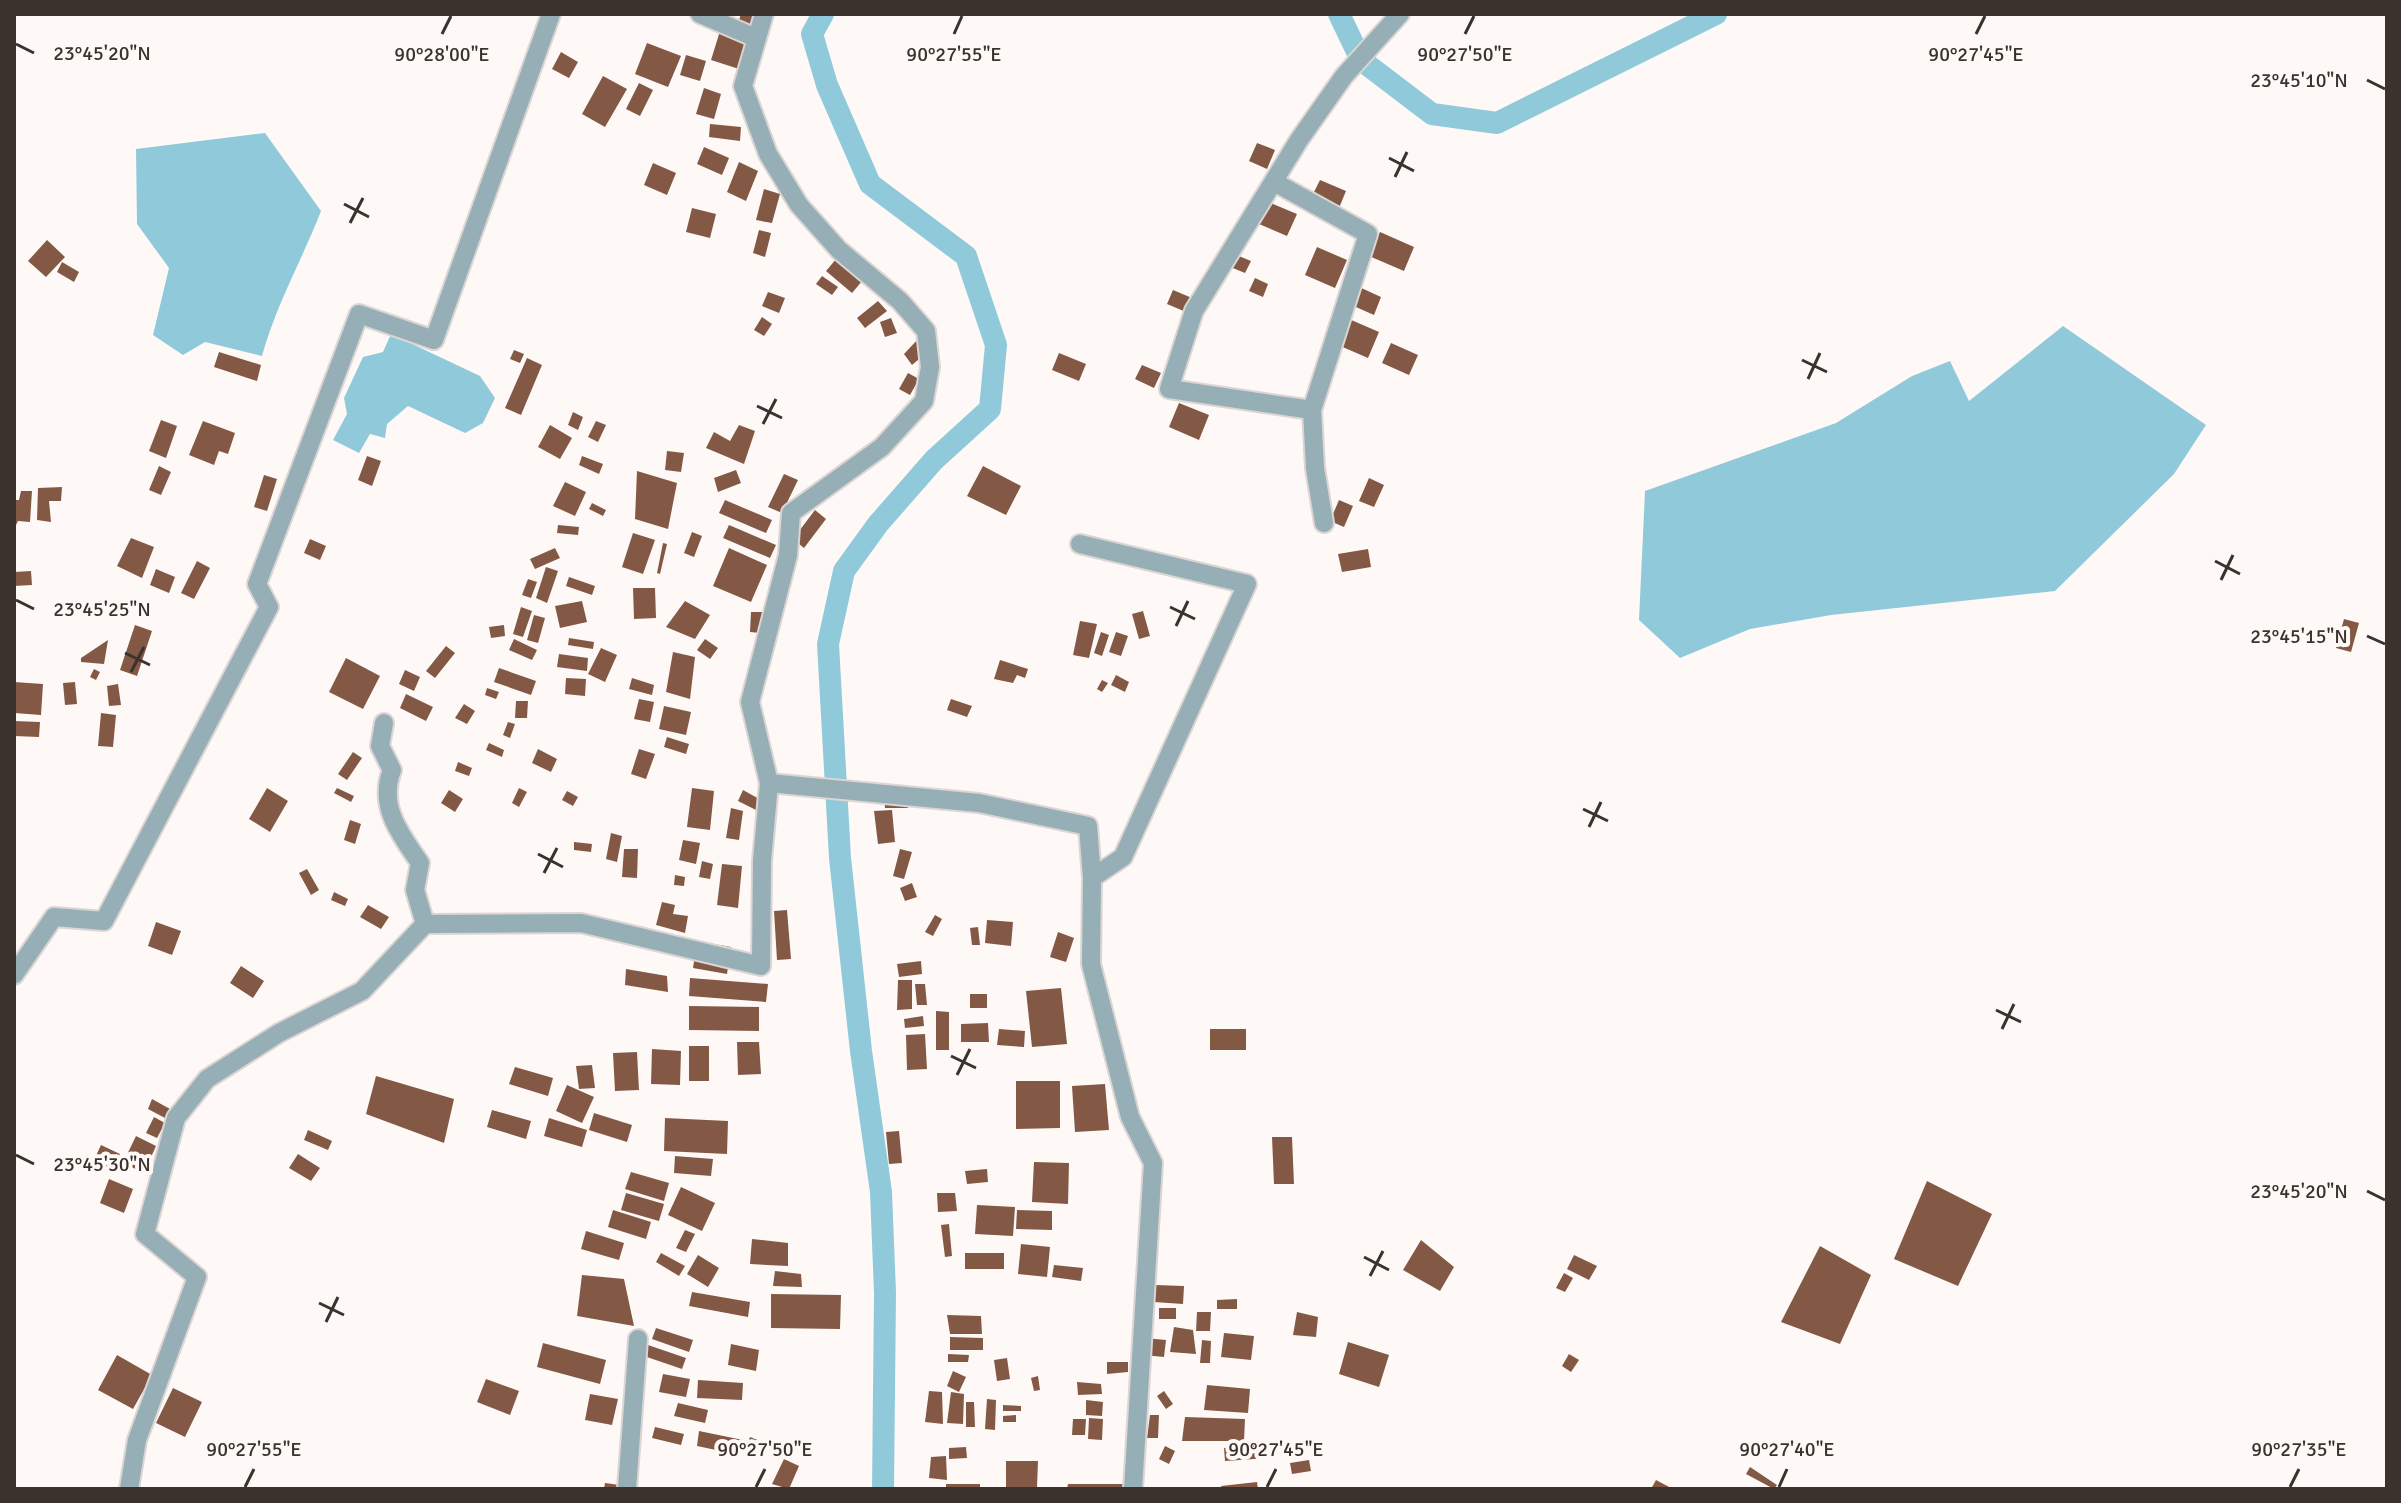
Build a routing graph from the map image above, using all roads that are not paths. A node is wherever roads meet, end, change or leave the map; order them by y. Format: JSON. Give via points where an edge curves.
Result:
{"nodes":[{"id":1,"x":551,"y":14,"type":"edge"},
{"id":2,"x":700,"y":14,"type":"edge"},
{"id":3,"x":764,"y":14,"type":"edge"},
{"id":4,"x":1395,"y":17,"type":"edge"},
{"id":5,"x":756,"y":38,"type":"junction"},
{"id":6,"x":1274,"y":182,"type":"junction"},
{"id":7,"x":1312,"y":410,"type":"junction"},
{"id":8,"x":1324,"y":523,"type":"dead end"},
{"id":9,"x":1080,"y":544,"type":"dead end"},
{"id":10,"x":384,"y":723,"type":"dead end"},
{"id":11,"x":769,"y":783,"type":"junction"},
{"id":12,"x":1092,"y":878,"type":"junction"},
{"id":13,"x":425,"y":924,"type":"junction"},
{"id":14,"x":14,"y":975,"type":"edge"},
{"id":15,"x":638,"y":1339,"type":"dead end"},
{"id":16,"x":129,"y":1489,"type":"edge"},
{"id":17,"x":627,"y":1489,"type":"edge"},
{"id":18,"x":1133,"y":1489,"type":"edge"}],
"edges":[{"from":1,"to":14,"type":"street","via":[[434,340],[359,314],[257,584],[269,607],[104,921],[54,917]]},
{"from":2,"to":5,"type":"street"},
{"from":3,"to":5,"type":"street"},
{"from":4,"to":6,"type":"street","via":[[1344,76]]},
{"from":5,"to":11,"type":"street","via":[[743,86],[768,154],[799,205],[839,250],[900,301],[926,331],[930,367],[924,401],[882,447],[791,513],[788,555],[750,702]]},
{"from":6,"to":7,"type":"street","via":[[1368,234]]},
{"from":6,"to":7,"type":"street","via":[[1194,311],[1169,389]]},
{"from":7,"to":8,"type":"street"},
{"from":9,"to":12,"type":"street","via":[[1247,584],[1123,857]]},
{"from":10,"to":13,"type":"street","via":[[380,746],[392,770],[387,804],[420,863],[415,890]]},
{"from":11,"to":12,"type":"street","via":[[979,803],[1088,826]]},
{"from":11,"to":13,"type":"street","via":[[761,966],[581,923]]},
{"from":12,"to":18,"type":"street","via":[[1091,964],[1130,1117],[1153,1163]]},
{"from":13,"to":16,"type":"street","via":[[362,991],[279,1033],[207,1079],[176,1118],[145,1234],[197,1277],[137,1440]]},
{"from":15,"to":17,"type":"street"}]}
